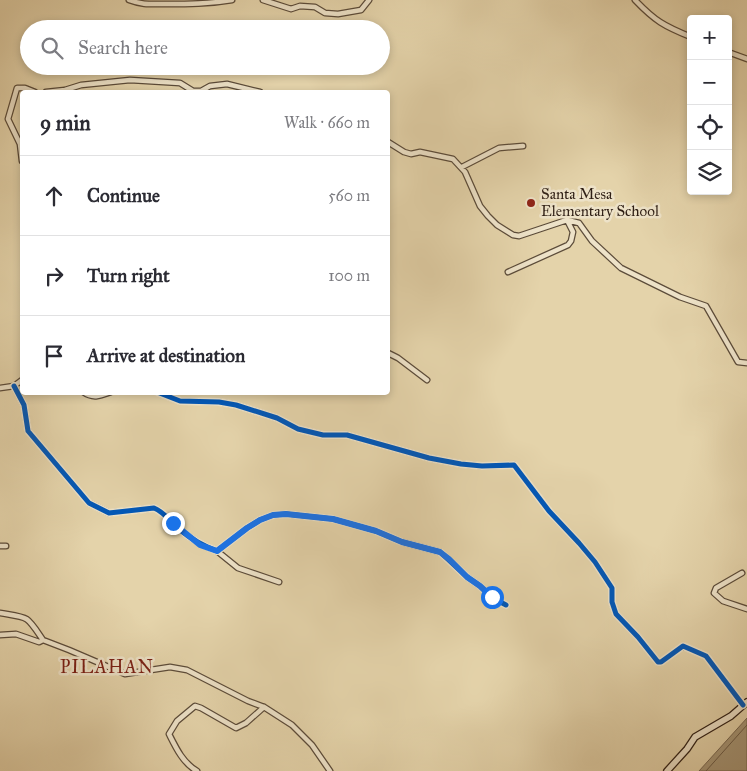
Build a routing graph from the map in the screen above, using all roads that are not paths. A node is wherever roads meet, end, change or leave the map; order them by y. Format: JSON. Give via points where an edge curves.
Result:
{"nodes":[{"id":1,"x":129,"y":0,"type":"edge"},
{"id":2,"x":232,"y":0,"type":"edge"},
{"id":3,"x":263,"y":0,"type":"edge"},
{"id":4,"x":369,"y":0,"type":"edge"},
{"id":5,"x":635,"y":0,"type":"edge"},
{"id":6,"x":687,"y":35,"type":"edge"},
{"id":7,"x":732,"y":53,"type":"edge"},
{"id":8,"x":747,"y":59,"type":"edge"},
{"id":9,"x":30,"y":90,"type":"edge"},
{"id":10,"x":65,"y":90,"type":"edge"},
{"id":11,"x":191,"y":90,"type":"edge"},
{"id":12,"x":204,"y":90,"type":"edge"},
{"id":13,"x":240,"y":90,"type":"edge"},
{"id":14,"x":390,"y":143,"type":"edge"},
{"id":15,"x":20,"y":144,"type":"edge"},
{"id":16,"x":523,"y":146,"type":"dead end"},
{"id":17,"x":462,"y":167,"type":"junction"},
{"id":18,"x":567,"y":220,"type":"junction"},
{"id":19,"x":508,"y":272,"type":"dead end"},
{"id":20,"x":390,"y":354,"type":"edge"},
{"id":21,"x":747,"y":363,"type":"edge"},
{"id":22,"x":427,"y":380,"type":"dead end"},
{"id":23,"x":20,"y":382,"type":"edge"},
{"id":24,"x":14,"y":386,"type":"junction"},
{"id":25,"x":0,"y":388,"type":"edge"},
{"id":26,"x":88,"y":395,"type":"edge"},
{"id":27,"x":104,"y":395,"type":"edge"},
{"id":28,"x":165,"y":395,"type":"edge"},
{"id":29,"x":217,"y":551,"type":"junction"},
{"id":30,"x":742,"y":573,"type":"dead end"},
{"id":31,"x":280,"y":582,"type":"dead end"},
{"id":32,"x":506,"y":605,"type":"dead end"},
{"id":33,"x":747,"y":608,"type":"edge"},
{"id":34,"x":0,"y":613,"type":"edge"},
{"id":35,"x":0,"y":635,"type":"edge"},
{"id":36,"x":43,"y":640,"type":"junction"},
{"id":37,"x":745,"y":704,"type":"edge"},
{"id":38,"x":264,"y":706,"type":"junction"},
{"id":39,"x":197,"y":771,"type":"edge"},
{"id":40,"x":330,"y":771,"type":"edge"},
{"id":41,"x":667,"y":771,"type":"edge"}],
"edges":[{"from":1,"to":2,"type":"street","via":[[141,4],[187,5]]},
{"from":3,"to":4,"type":"street","via":[[291,9],[315,7],[325,13],[338,14],[361,10]]},
{"from":5,"to":6,"type":"street","via":[[654,19]]},
{"from":7,"to":8,"type":"street"},
{"from":9,"to":15,"type":"street","via":[[17,88],[8,119]]},
{"from":10,"to":11,"type":"street","via":[[130,80],[180,83]]},
{"from":12,"to":13,"type":"street","via":[[227,84]]},
{"from":14,"to":17,"type":"street","via":[[411,154],[420,152],[452,159]]},
{"from":16,"to":17,"type":"street","via":[[500,148]]},
{"from":17,"to":18,"type":"street","via":[[480,206],[497,225],[513,235],[519,236]]},
{"from":18,"to":19,"type":"street","via":[[573,232],[568,245]]},
{"from":18,"to":21,"type":"street","via":[[579,224],[621,268],[706,306],[738,362]]},
{"from":20,"to":22,"type":"street"},
{"from":23,"to":24,"type":"street"},
{"from":24,"to":25,"type":"street"},
{"from":24,"to":29,"type":"street","via":[[24,405],[28,431],[90,503],[108,513],[154,508],[200,545]]},
{"from":26,"to":27,"type":"street","via":[[96,398]]},
{"from":28,"to":37,"type":"street","via":[[180,401],[236,405],[278,418],[298,429],[324,435],[347,435],[445,461],[514,466],[594,562],[612,588],[616,614],[658,662],[682,646],[706,656]]},
{"from":29,"to":31,"type":"street","via":[[238,568]]},
{"from":29,"to":32,"type":"street","via":[[247,528],[273,515],[333,519],[440,552],[467,577]]},
{"from":30,"to":33,"type":"street","via":[[714,592],[722,601]]},
{"from":34,"to":36,"type":"street","via":[[24,616]]},
{"from":35,"to":36,"type":"street","via":[[16,634],[39,642]]},
{"from":36,"to":38,"type":"street","via":[[125,674],[170,667],[186,670]]},
{"from":37,"to":41,"type":"main road","via":[[695,737]]},
{"from":38,"to":39,"type":"street","via":[[236,728],[195,706],[177,721],[169,734],[180,755]]},
{"from":38,"to":40,"type":"street","via":[[292,724]]}]}
